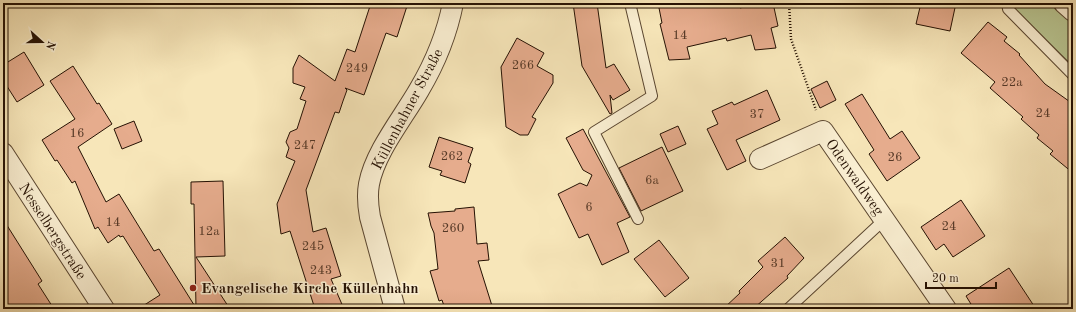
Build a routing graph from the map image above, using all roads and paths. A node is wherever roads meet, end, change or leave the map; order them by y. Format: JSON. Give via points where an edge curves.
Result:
{"nodes":[{"id":1,"x":453,"y":3,"type":"edge"},
{"id":2,"x":630,"y":3,"type":"edge"},
{"id":3,"x":789,"y":3,"type":"edge"},
{"id":4,"x":1007,"y":3,"type":"edge"},
{"id":5,"x":1064,"y":3,"type":"edge"},
{"id":6,"x":1073,"y":11,"type":"edge"},
{"id":7,"x":1073,"y":75,"type":"edge"},
{"id":8,"x":823,"y":131,"type":"junction"},
{"id":9,"x":3,"y":153,"type":"edge"},
{"id":10,"x":760,"y":159,"type":"dead end"},
{"id":11,"x":885,"y":219,"type":"junction"},
{"id":12,"x":638,"y":220,"type":"dead end"},
{"id":13,"x":104,"y":309,"type":"edge"},
{"id":14,"x":395,"y":309,"type":"edge"},
{"id":15,"x":788,"y":309,"type":"edge"},
{"id":16,"x":946,"y":309,"type":"edge"}],
"edges":[{"from":1,"to":14,"type":"street","name":"Küllenhahner Straße","via":[[441,48],[420,90],[376,163],[369,184],[370,217]]},
{"from":2,"to":12,"type":"lane","via":[[652,96],[594,132]]},
{"from":3,"to":8,"type":"path","via":[[791,39]]},
{"from":4,"to":7,"type":"lane","via":[[1008,9]]},
{"from":5,"to":6,"type":"street"},
{"from":8,"to":10,"type":"street","name":"Odenwaldweg"},
{"from":8,"to":11,"type":"street","name":"Odenwaldweg"},
{"from":9,"to":13,"type":"street","name":"Nesselbergstraße"},
{"from":11,"to":15,"type":"lane","name":"Odenwaldweg"},
{"from":11,"to":16,"type":"street","name":"Odenwaldweg"}]}
